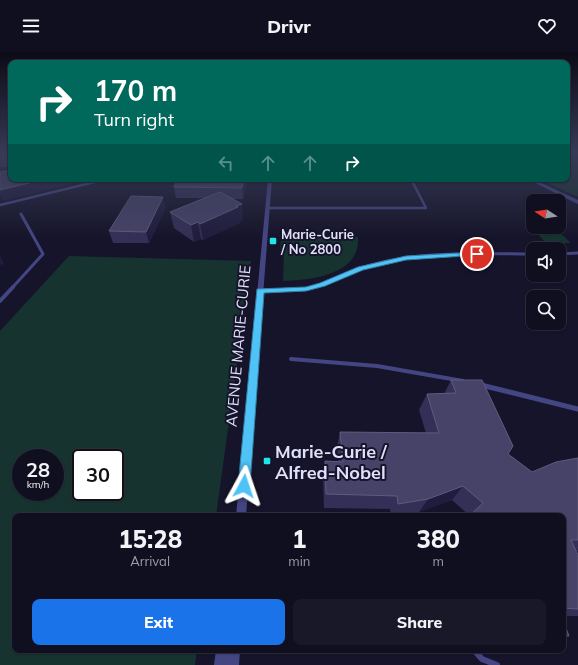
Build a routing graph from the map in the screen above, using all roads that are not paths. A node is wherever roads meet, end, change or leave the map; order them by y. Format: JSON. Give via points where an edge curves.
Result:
{"nodes":[{"id":1,"x":95,"y":182,"type":"edge"},
{"id":2,"x":270,"y":182,"type":"edge"},
{"id":3,"x":413,"y":182,"type":"edge"},
{"id":4,"x":535,"y":182,"type":"edge"},
{"id":5,"x":578,"y":202,"type":"edge"},
{"id":6,"x":0,"y":205,"type":"edge"},
{"id":7,"x":268,"y":208,"type":"junction"},
{"id":8,"x":21,"y":214,"type":"dead end"},
{"id":9,"x":578,"y":253,"type":"edge"},
{"id":10,"x":526,"y":254,"type":"edge"},
{"id":11,"x":566,"y":254,"type":"edge"},
{"id":12,"x":260,"y":291,"type":"junction"},
{"id":13,"x":0,"y":301,"type":"edge"},
{"id":14,"x":291,"y":359,"type":"dead end"},
{"id":15,"x":470,"y":383,"type":"edge"},
{"id":16,"x":478,"y":384,"type":"edge"},
{"id":17,"x":578,"y":409,"type":"edge"},
{"id":18,"x":241,"y":513,"type":"edge"},
{"id":19,"x":223,"y":653,"type":"edge"},
{"id":20,"x":233,"y":653,"type":"edge"},
{"id":21,"x":477,"y":653,"type":"edge"},
{"id":22,"x":221,"y":665,"type":"edge"},
{"id":23,"x":232,"y":665,"type":"edge"},
{"id":24,"x":497,"y":665,"type":"edge"}],
"edges":[{"from":1,"to":6,"type":"lane"},
{"from":2,"to":7,"type":"street","name":"AVENUE MARIE-CURIE"},
{"from":3,"to":7,"type":"lane","via":[[426,208]]},
{"from":4,"to":5,"type":"street"},
{"from":7,"to":12,"type":"street","name":"AVENUE MARIE-CURIE"},
{"from":8,"to":13,"type":"lane","via":[[44,254]]},
{"from":9,"to":11,"type":"lane"},
{"from":10,"to":12,"type":"lane","via":[[462,254],[406,258],[361,268],[306,289]]},
{"from":12,"to":18,"type":"street","name":"AVENUE MARIE-CURIE"},
{"from":14,"to":15,"type":"lane","via":[[355,363],[408,370]]},
{"from":16,"to":17,"type":"lane"},
{"from":19,"to":22,"type":"street"},
{"from":20,"to":23,"type":"street"},
{"from":21,"to":24,"type":"lane","via":[[482,659]]}]}
